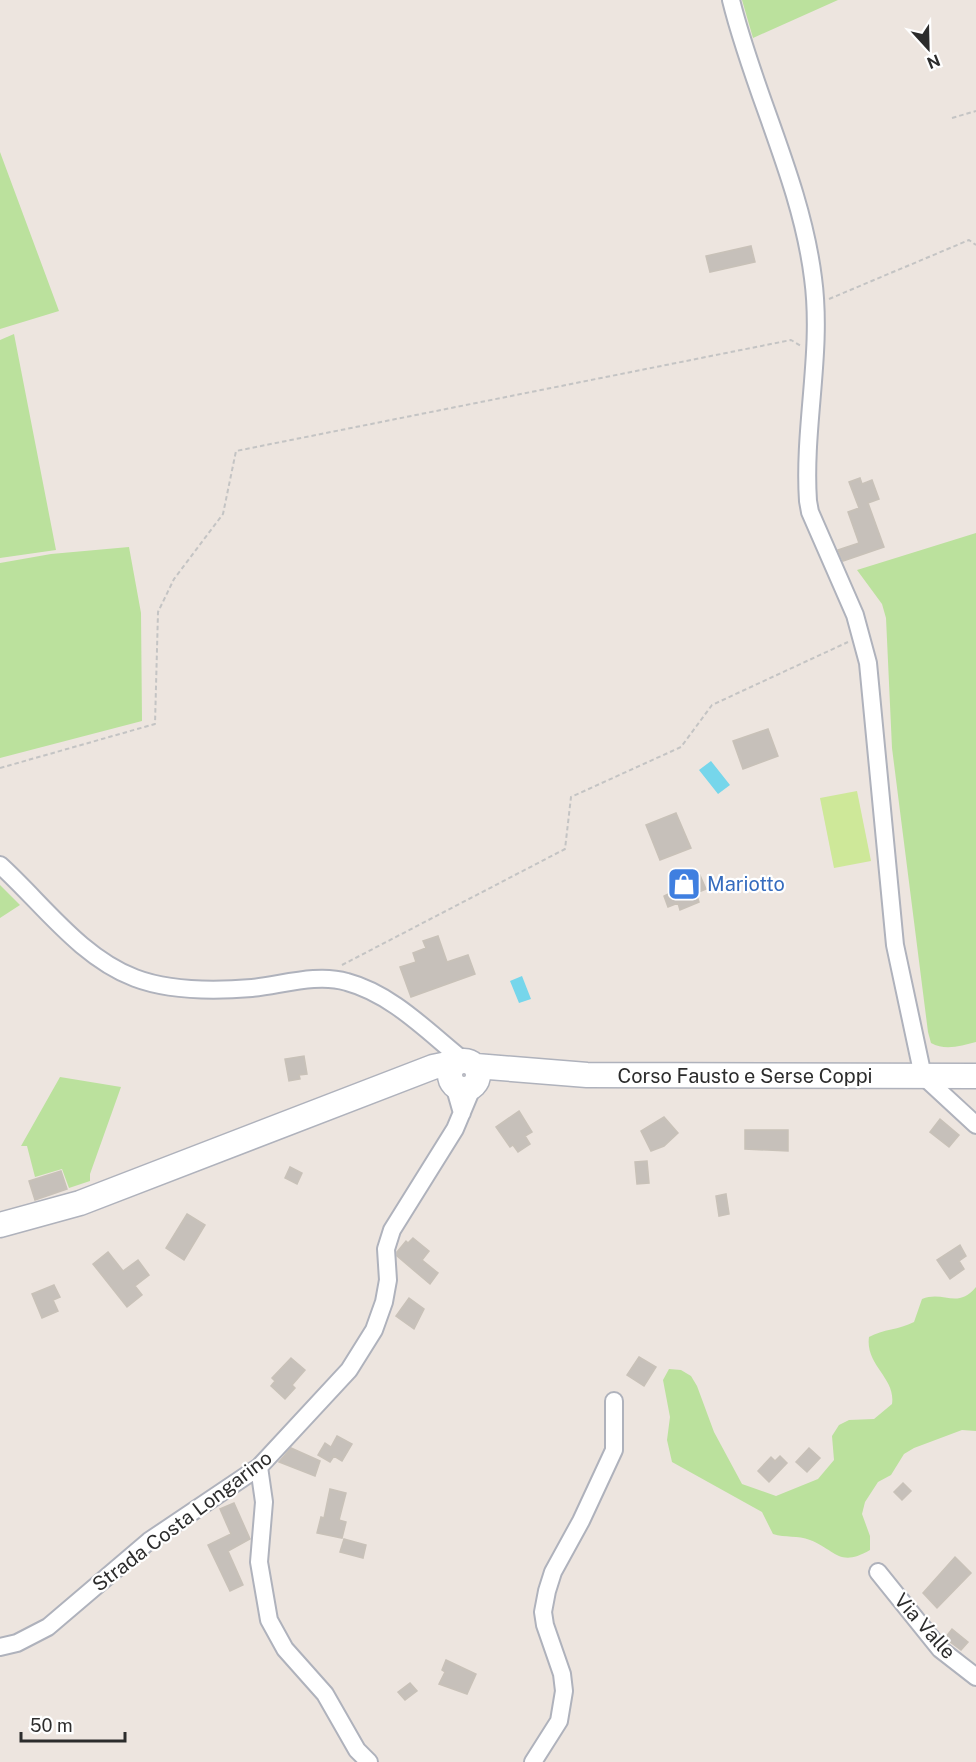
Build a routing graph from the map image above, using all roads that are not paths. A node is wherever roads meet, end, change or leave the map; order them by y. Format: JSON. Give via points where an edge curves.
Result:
{"nodes":[{"id":1,"x":731,"y":0,"type":"edge"},
{"id":2,"x":0,"y":865,"type":"edge"},
{"id":3,"x":465,"y":1075,"type":"junction"},
{"id":4,"x":923,"y":1076,"type":"junction"},
{"id":5,"x":976,"y":1076,"type":"edge"},
{"id":6,"x":976,"y":1125,"type":"edge"},
{"id":7,"x":0,"y":1225,"type":"edge"},
{"id":8,"x":614,"y":1401,"type":"dead end"},
{"id":9,"x":259,"y":1467,"type":"junction"},
{"id":10,"x":878,"y":1572,"type":"dead end"},
{"id":11,"x":0,"y":1647,"type":"edge"},
{"id":12,"x":976,"y":1677,"type":"edge"},
{"id":13,"x":369,"y":1762,"type":"edge"},
{"id":14,"x":533,"y":1762,"type":"edge"}],
"edges":[{"from":1,"to":4,"type":"street","via":[[790,179],[810,255],[815,305],[808,501],[855,615],[868,663],[895,945]]},
{"from":2,"to":3,"type":"street","via":[[93,956],[135,978],[196,988],[346,981],[397,1007]]},
{"from":3,"to":4,"type":"street","name":"Corso Fausto e Serse Coppi","via":[[514,1071],[587,1075]]},
{"from":3,"to":7,"type":"street","via":[[433,1067],[80,1203]]},
{"from":3,"to":9,"type":"street","name":"Strada Costa Longarino","via":[[462,1113],[392,1230],[386,1249],[388,1280],[374,1330],[349,1370]]},
{"from":4,"to":5,"type":"street","name":"Corso Fausto e Serse Coppi"},
{"from":4,"to":6,"type":"street"},
{"from":8,"to":14,"type":"street","via":[[614,1450],[553,1572],[547,1592],[545,1625],[564,1691],[559,1721]]},
{"from":9,"to":11,"type":"street","name":"Strada Costa Longarino","via":[[149,1541],[48,1627],[18,1643]]},
{"from":9,"to":13,"type":"street","via":[[264,1502],[260,1562],[270,1620],[285,1649],[325,1694],[357,1750]]},
{"from":10,"to":12,"type":"street","name":"Via Valle","via":[[940,1649]]}]}
